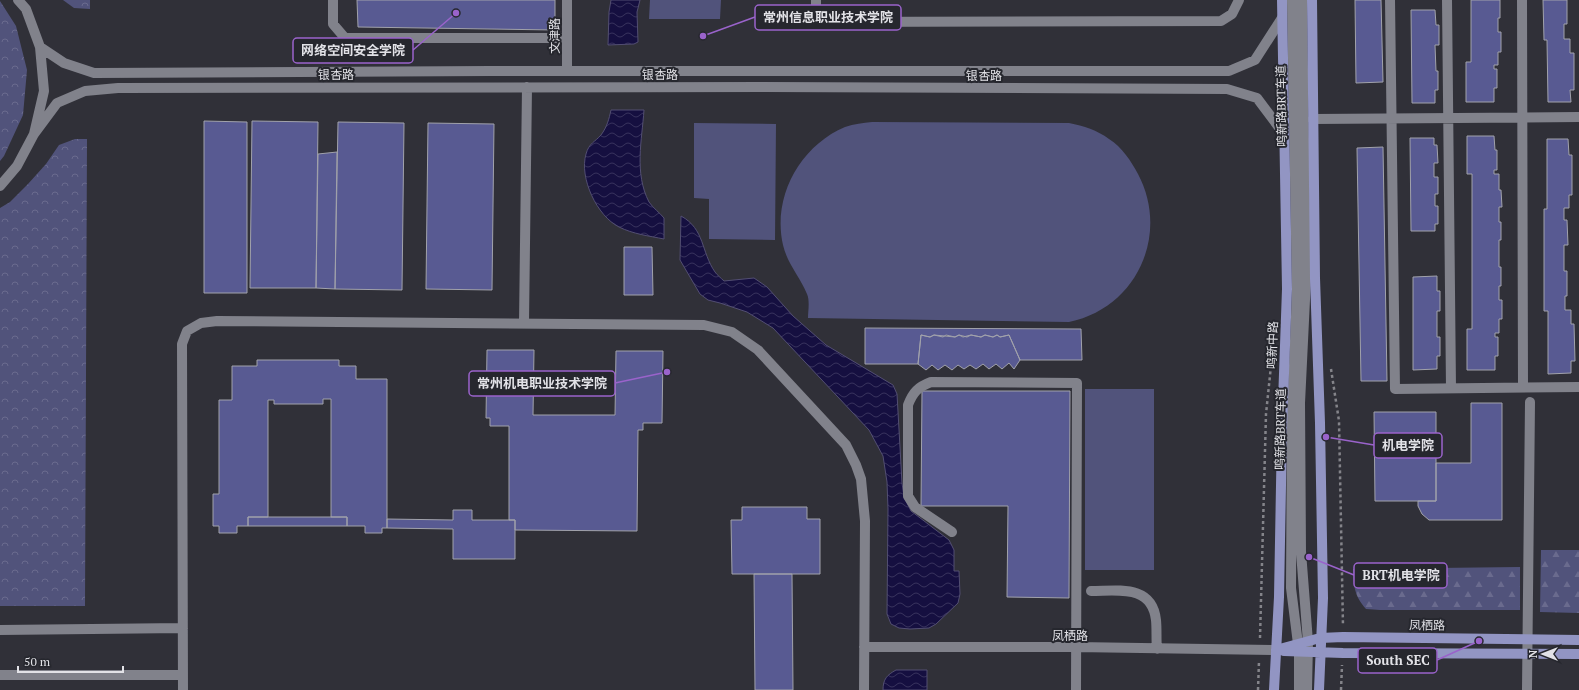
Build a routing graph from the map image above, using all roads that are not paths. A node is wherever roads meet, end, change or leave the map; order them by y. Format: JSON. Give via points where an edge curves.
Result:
{"nodes":[{"id":1,"x":18,"y":0,"type":"edge"},
{"id":2,"x":333,"y":0,"type":"edge"},
{"id":3,"x":567,"y":0,"type":"edge"},
{"id":4,"x":816,"y":0,"type":"edge"},
{"id":5,"x":1239,"y":0,"type":"edge"},
{"id":6,"x":1282,"y":0,"type":"edge"},
{"id":7,"x":1292,"y":0,"type":"edge"},
{"id":8,"x":1302,"y":0,"type":"edge"},
{"id":9,"x":1312,"y":0,"type":"edge"},
{"id":10,"x":1390,"y":0,"type":"edge"},
{"id":11,"x":1447,"y":0,"type":"edge"},
{"id":12,"x":1522,"y":0,"type":"edge"},
{"id":13,"x":1282,"y":18,"type":"junction"},
{"id":14,"x":567,"y":38,"type":"junction"},
{"id":15,"x":40,"y":47,"type":"junction"},
{"id":16,"x":567,"y":71,"type":"junction"},
{"id":17,"x":527,"y":87,"type":"junction"},
{"id":18,"x":1522,"y":117,"type":"junction"},
{"id":19,"x":1579,"y":117,"type":"edge"},
{"id":20,"x":1392,"y":118,"type":"junction"},
{"id":21,"x":1448,"y":118,"type":"junction"},
{"id":22,"x":1313,"y":119,"type":"junction"},
{"id":23,"x":34,"y":134,"type":"junction"},
{"id":24,"x":1284,"y":134,"type":"junction"},
{"id":25,"x":0,"y":186,"type":"edge"},
{"id":26,"x":1315,"y":247,"type":"junction"},
{"id":27,"x":1306,"y":279,"type":"junction"},
{"id":28,"x":524,"y":323,"type":"junction"},
{"id":29,"x":1579,"y":387,"type":"edge"},
{"id":30,"x":1451,"y":388,"type":"junction"},
{"id":31,"x":1523,"y":388,"type":"junction"},
{"id":32,"x":1530,"y":402,"type":"dead end"},
{"id":33,"x":952,"y":532,"type":"dead end"},
{"id":34,"x":1091,"y":591,"type":"dead end"},
{"id":35,"x":183,"y":628,"type":"junction"},
{"id":36,"x":0,"y":630,"type":"edge"},
{"id":37,"x":1320,"y":638,"type":"junction"},
{"id":38,"x":1528,"y":639,"type":"junction"},
{"id":39,"x":1579,"y":640,"type":"edge"},
{"id":40,"x":864,"y":648,"type":"junction"},
{"id":41,"x":1076,"y":648,"type":"junction"},
{"id":42,"x":1303,"y":648,"type":"junction"},
{"id":43,"x":1157,"y":649,"type":"junction"},
{"id":44,"x":1276,"y":650,"type":"junction"},
{"id":45,"x":1320,"y":653,"type":"junction"},
{"id":46,"x":1528,"y":654,"type":"junction"},
{"id":47,"x":1579,"y":654,"type":"edge"},
{"id":48,"x":183,"y":674,"type":"junction"},
{"id":49,"x":0,"y":675,"type":"edge"},
{"id":50,"x":183,"y":690,"type":"edge"},
{"id":51,"x":864,"y":690,"type":"edge"},
{"id":52,"x":1076,"y":690,"type":"edge"},
{"id":53,"x":1274,"y":690,"type":"edge"},
{"id":54,"x":1300,"y":690,"type":"edge"},
{"id":55,"x":1307,"y":690,"type":"edge"},
{"id":56,"x":1318,"y":690,"type":"edge"},
{"id":57,"x":1527,"y":690,"type":"edge"}],
"edges":[{"from":1,"to":15,"type":"street","via":[[26,9]]},
{"from":2,"to":14,"type":"street","via":[[333,24],[344,38]]},
{"from":3,"to":14,"type":"street","name":"文津路"},
{"from":4,"to":5,"type":"street","via":[[816,22],[1221,21],[1232,14]]},
{"from":6,"to":13,"type":"main road","name":"鸣新中路"},
{"from":7,"to":42,"type":"street","name":"鸣新路BRT车道","via":[[1297,292],[1292,415],[1291,588]]},
{"from":8,"to":27,"type":"street","name":"鸣新路BRT车道"},
{"from":9,"to":22,"type":"main road"},
{"from":10,"to":20,"type":"street"},
{"from":11,"to":21,"type":"street"},
{"from":12,"to":18,"type":"street"},
{"from":13,"to":16,"type":"street","name":"银杏路","via":[[1255,60],[1228,71]]},
{"from":13,"to":24,"type":"main road","name":"鸣新中路"},
{"from":14,"to":16,"type":"street","name":"文津路"},
{"from":15,"to":16,"type":"street","name":"银杏路","via":[[64,63],[94,73]]},
{"from":15,"to":23,"type":"street","via":[[44,91]]},
{"from":17,"to":23,"type":"street","name":"银杏路","via":[[112,88],[85,91],[57,103]]},
{"from":17,"to":24,"type":"street","name":"银杏路","via":[[1227,89],[1257,98]]},
{"from":17,"to":28,"type":"street"},
{"from":18,"to":19,"type":"street"},
{"from":18,"to":21,"type":"street"},
{"from":18,"to":31,"type":"street"},
{"from":20,"to":21,"type":"street"},
{"from":20,"to":22,"type":"street"},
{"from":20,"to":30,"type":"street","via":[[1395,389]]},
{"from":21,"to":30,"type":"street"},
{"from":22,"to":26,"type":"main road"},
{"from":23,"to":25,"type":"street","via":[[17,166]]},
{"from":24,"to":44,"type":"main road","name":"鸣新中路","via":[[1287,289],[1280,597]]},
{"from":26,"to":27,"type":"street"},
{"from":26,"to":37,"type":"main road","via":[[1323,598]]},
{"from":27,"to":42,"type":"street","name":"鸣新路BRT车道","via":[[1300,403]]},
{"from":28,"to":35,"type":"street","via":[[217,321],[201,323],[187,331],[182,344]]},
{"from":28,"to":40,"type":"street","via":[[704,325],[732,332],[758,350],[846,445],[861,479],[865,521]]},
{"from":29,"to":31,"type":"street"},
{"from":30,"to":31,"type":"street"},
{"from":32,"to":38,"type":"street"},
{"from":33,"to":41,"type":"street","via":[[915,507],[908,496],[908,405],[912,394],[919,386],[930,382],[1077,383]]},
{"from":34,"to":43,"type":"street","via":[[1130,591],[1143,596],[1151,606],[1156,619]]},
{"from":35,"to":36,"type":"street"},
{"from":35,"to":48,"type":"street"},
{"from":37,"to":38,"type":"main road","name":"凤栖路"},
{"from":37,"to":42,"type":"main road","name":"凤栖路"},
{"from":37,"to":45,"type":"main road"},
{"from":38,"to":39,"type":"main road","name":"凤栖路"},
{"from":38,"to":46,"type":"street"},
{"from":40,"to":41,"type":"street","name":"凤栖路"},
{"from":40,"to":51,"type":"street"},
{"from":41,"to":43,"type":"street","name":"凤栖路"},
{"from":41,"to":52,"type":"street"},
{"from":42,"to":44,"type":"main road","name":"凤栖路"},
{"from":42,"to":45,"type":"main road","name":"凤栖路"},
{"from":42,"to":54,"type":"street","name":"鸣新路BRT车道"},
{"from":42,"to":55,"type":"street","name":"鸣新路BRT车道"},
{"from":43,"to":44,"type":"street","name":"凤栖路"},
{"from":44,"to":53,"type":"main road","name":"鸣新中路"},
{"from":45,"to":46,"type":"main road","name":"凤栖路"},
{"from":45,"to":56,"type":"main road"},
{"from":46,"to":47,"type":"main road","name":"凤栖路"},
{"from":46,"to":57,"type":"street"},
{"from":48,"to":49,"type":"street"},
{"from":48,"to":50,"type":"street"}]}
